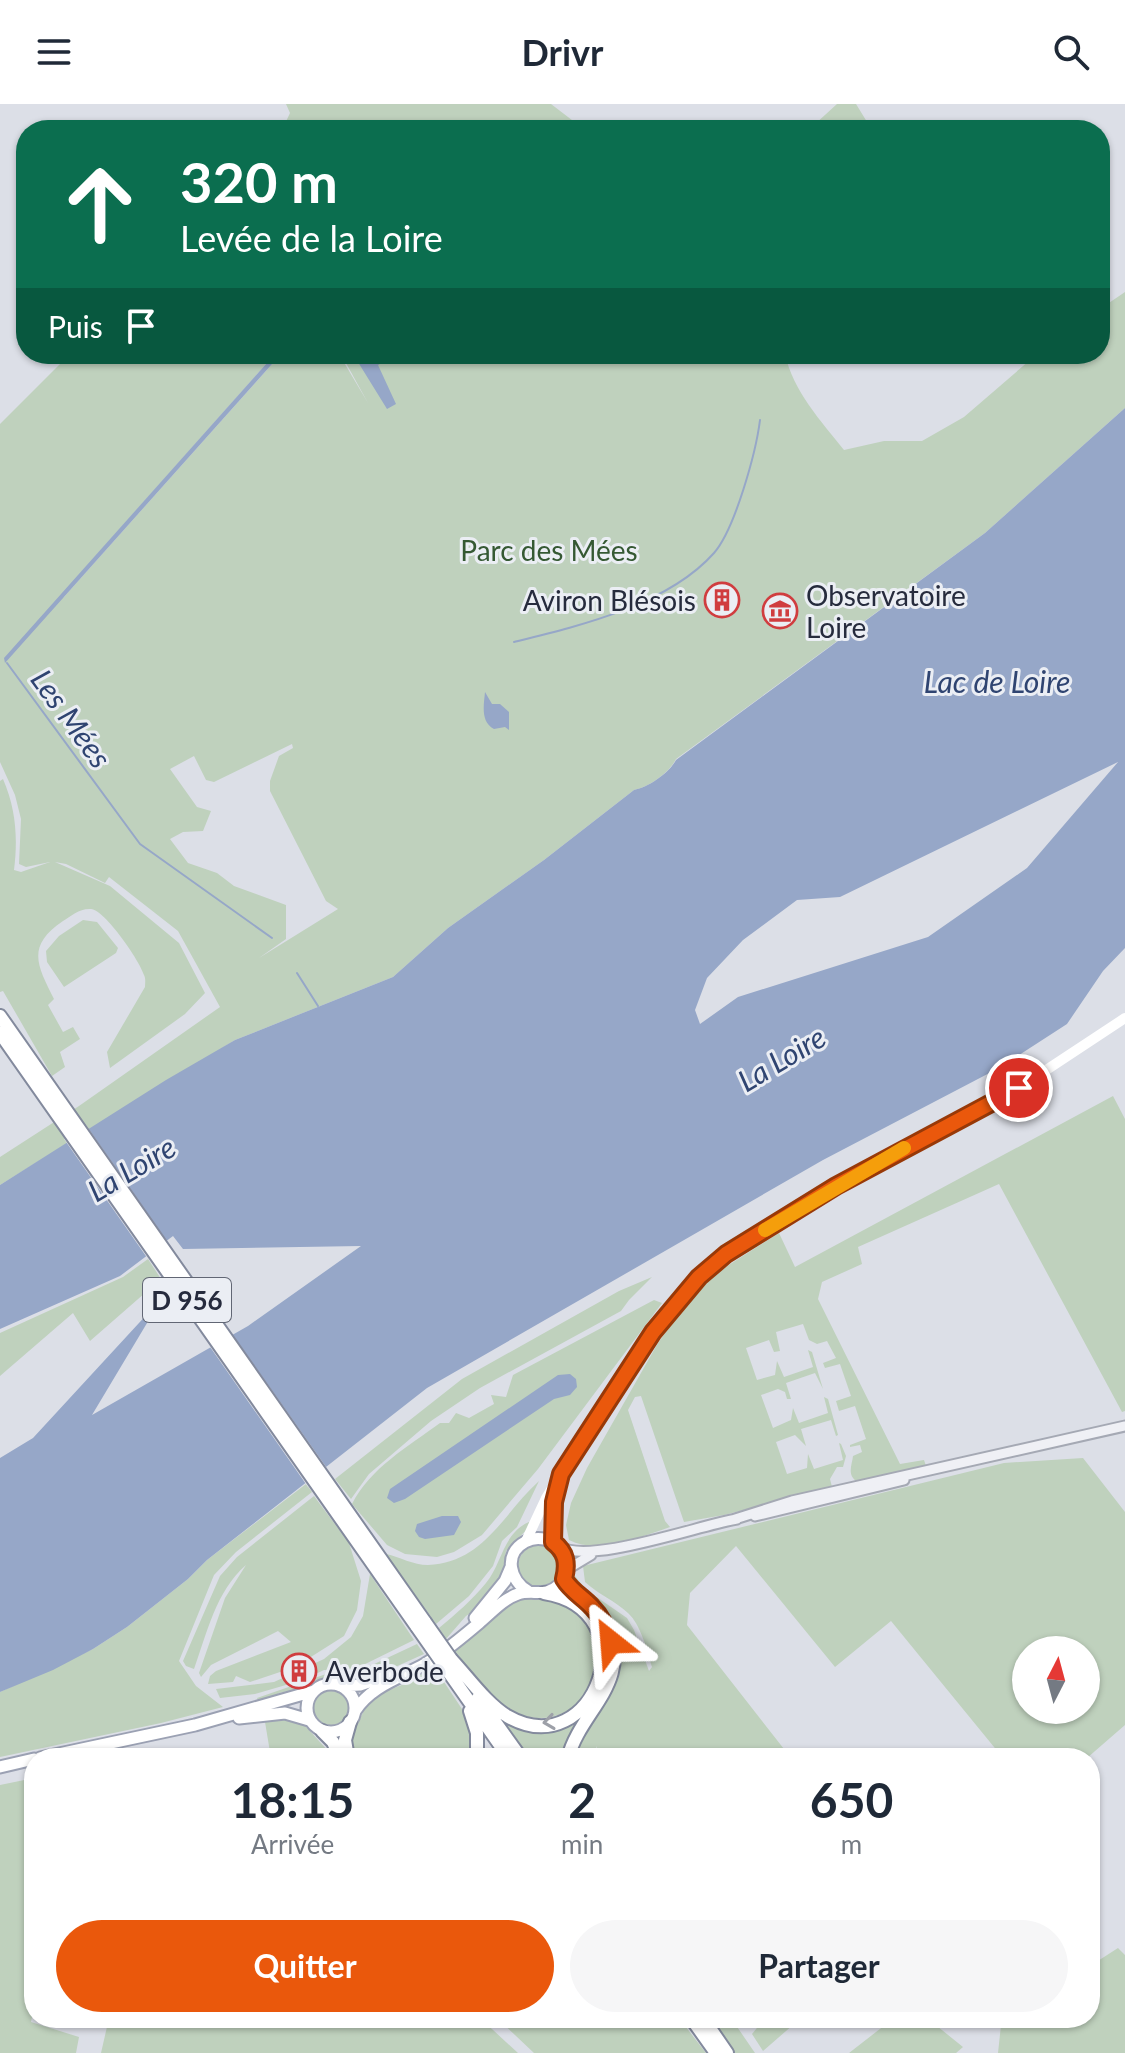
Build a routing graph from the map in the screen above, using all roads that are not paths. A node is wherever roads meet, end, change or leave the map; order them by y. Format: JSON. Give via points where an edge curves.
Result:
{"nodes":[{"id":1,"x":0,"y":1016,"type":"edge"},
{"id":2,"x":1125,"y":1018,"type":"edge"},
{"id":3,"x":0,"y":1033,"type":"edge"},
{"id":4,"x":48,"y":1095,"type":"junction"},
{"id":5,"x":1125,"y":1426,"type":"edge"},
{"id":6,"x":561,"y":1474,"type":"junction"},
{"id":7,"x":526,"y":1541,"type":"junction"},
{"id":8,"x":556,"y":1544,"type":"junction"},
{"id":9,"x":602,"y":1551,"type":"junction"},
{"id":10,"x":511,"y":1567,"type":"junction"},
{"id":11,"x":565,"y":1574,"type":"junction"},
{"id":12,"x":528,"y":1591,"type":"junction"},
{"id":13,"x":544,"y":1593,"type":"junction"},
{"id":14,"x":447,"y":1662,"type":"junction"},
{"id":15,"x":340,"y":1686,"type":"junction"},
{"id":16,"x":459,"y":1686,"type":"junction"},
{"id":17,"x":314,"y":1691,"type":"junction"},
{"id":18,"x":352,"y":1717,"type":"junction"},
{"id":19,"x":309,"y":1720,"type":"junction"},
{"id":20,"x":195,"y":1725,"type":"junction"},
{"id":21,"x":322,"y":1731,"type":"junction"},
{"id":22,"x":87,"y":1748,"type":"edge"},
{"id":23,"x":336,"y":1748,"type":"edge"},
{"id":24,"x":346,"y":1748,"type":"edge"},
{"id":25,"x":476,"y":1748,"type":"edge"},
{"id":26,"x":502,"y":1748,"type":"edge"},
{"id":27,"x":513,"y":1748,"type":"edge"},
{"id":28,"x":571,"y":1748,"type":"edge"},
{"id":29,"x":24,"y":1761,"type":"edge"},
{"id":30,"x":0,"y":1767,"type":"edge"},
{"id":31,"x":698,"y":2028,"type":"edge"},
{"id":32,"x":710,"y":2028,"type":"edge"},
{"id":33,"x":716,"y":2053,"type":"edge"},
{"id":34,"x":727,"y":2053,"type":"edge"}],
"edges":[{"from":1,"to":4,"type":"highway","number":"D 956"},
{"from":2,"to":6,"type":"main road","via":[[1019,1088],[849,1179],[708,1270],[674,1304]]},
{"from":3,"to":4,"type":"highway","number":"D 956"},
{"from":4,"to":14,"type":"highway","number":"D 956","bridge":true},
{"from":5,"to":9,"type":"street"},
{"from":6,"to":7,"type":"main road"},
{"from":6,"to":8,"type":"main road","via":[[553,1512]]},
{"from":7,"to":8,"type":"main road","via":[[544,1538]]},
{"from":7,"to":10,"type":"main road","via":[[515,1551]]},
{"from":8,"to":9,"type":"street","via":[[569,1552]]},
{"from":8,"to":11,"type":"main road","via":[[566,1561]]},
{"from":9,"to":11,"type":"street","via":[[578,1561]]},
{"from":10,"to":12,"type":"main road","via":[[516,1582]]},
{"from":10,"to":15,"type":"main road","via":[[494,1597],[451,1640],[394,1673]]},
{"from":11,"to":13,"type":"main road"},
{"from":11,"to":28,"type":"highway","via":[[571,1589],[605,1625],[612,1659],[608,1686]]},
{"from":12,"to":13,"type":"main road"},
{"from":12,"to":18,"type":"main road","via":[[509,1599],[426,1663],[373,1692]]},
{"from":13,"to":14,"type":"highway","number":"D 956","one_way":true,"via":[[581,1609],[601,1641],[601,1678],[580,1711],[544,1724],[518,1720]]},
{"from":14,"to":16,"type":"highway","number":"D 956"},
{"from":14,"to":27,"type":"highway","number":"D 956"},
{"from":15,"to":17,"type":"main road"},
{"from":15,"to":18,"type":"main road","via":[[351,1696]]},
{"from":16,"to":25,"type":"highway","number":"D 956","via":[[475,1725]]},
{"from":16,"to":26,"type":"highway","number":"D 956"},
{"from":17,"to":19,"type":"main road","via":[[307,1705]]},
{"from":17,"to":20,"type":"main road"},
{"from":18,"to":21,"type":"main road","via":[[337,1731]]},
{"from":18,"to":24,"type":"highway"},
{"from":19,"to":20,"type":"main road","via":[[277,1713]]},
{"from":19,"to":21,"type":"main road"},
{"from":20,"to":22,"type":"main road"},
{"from":21,"to":23,"type":"highway"},
{"from":29,"to":30,"type":"main road"},
{"from":31,"to":33,"type":"highway"},
{"from":32,"to":34,"type":"highway"}]}
